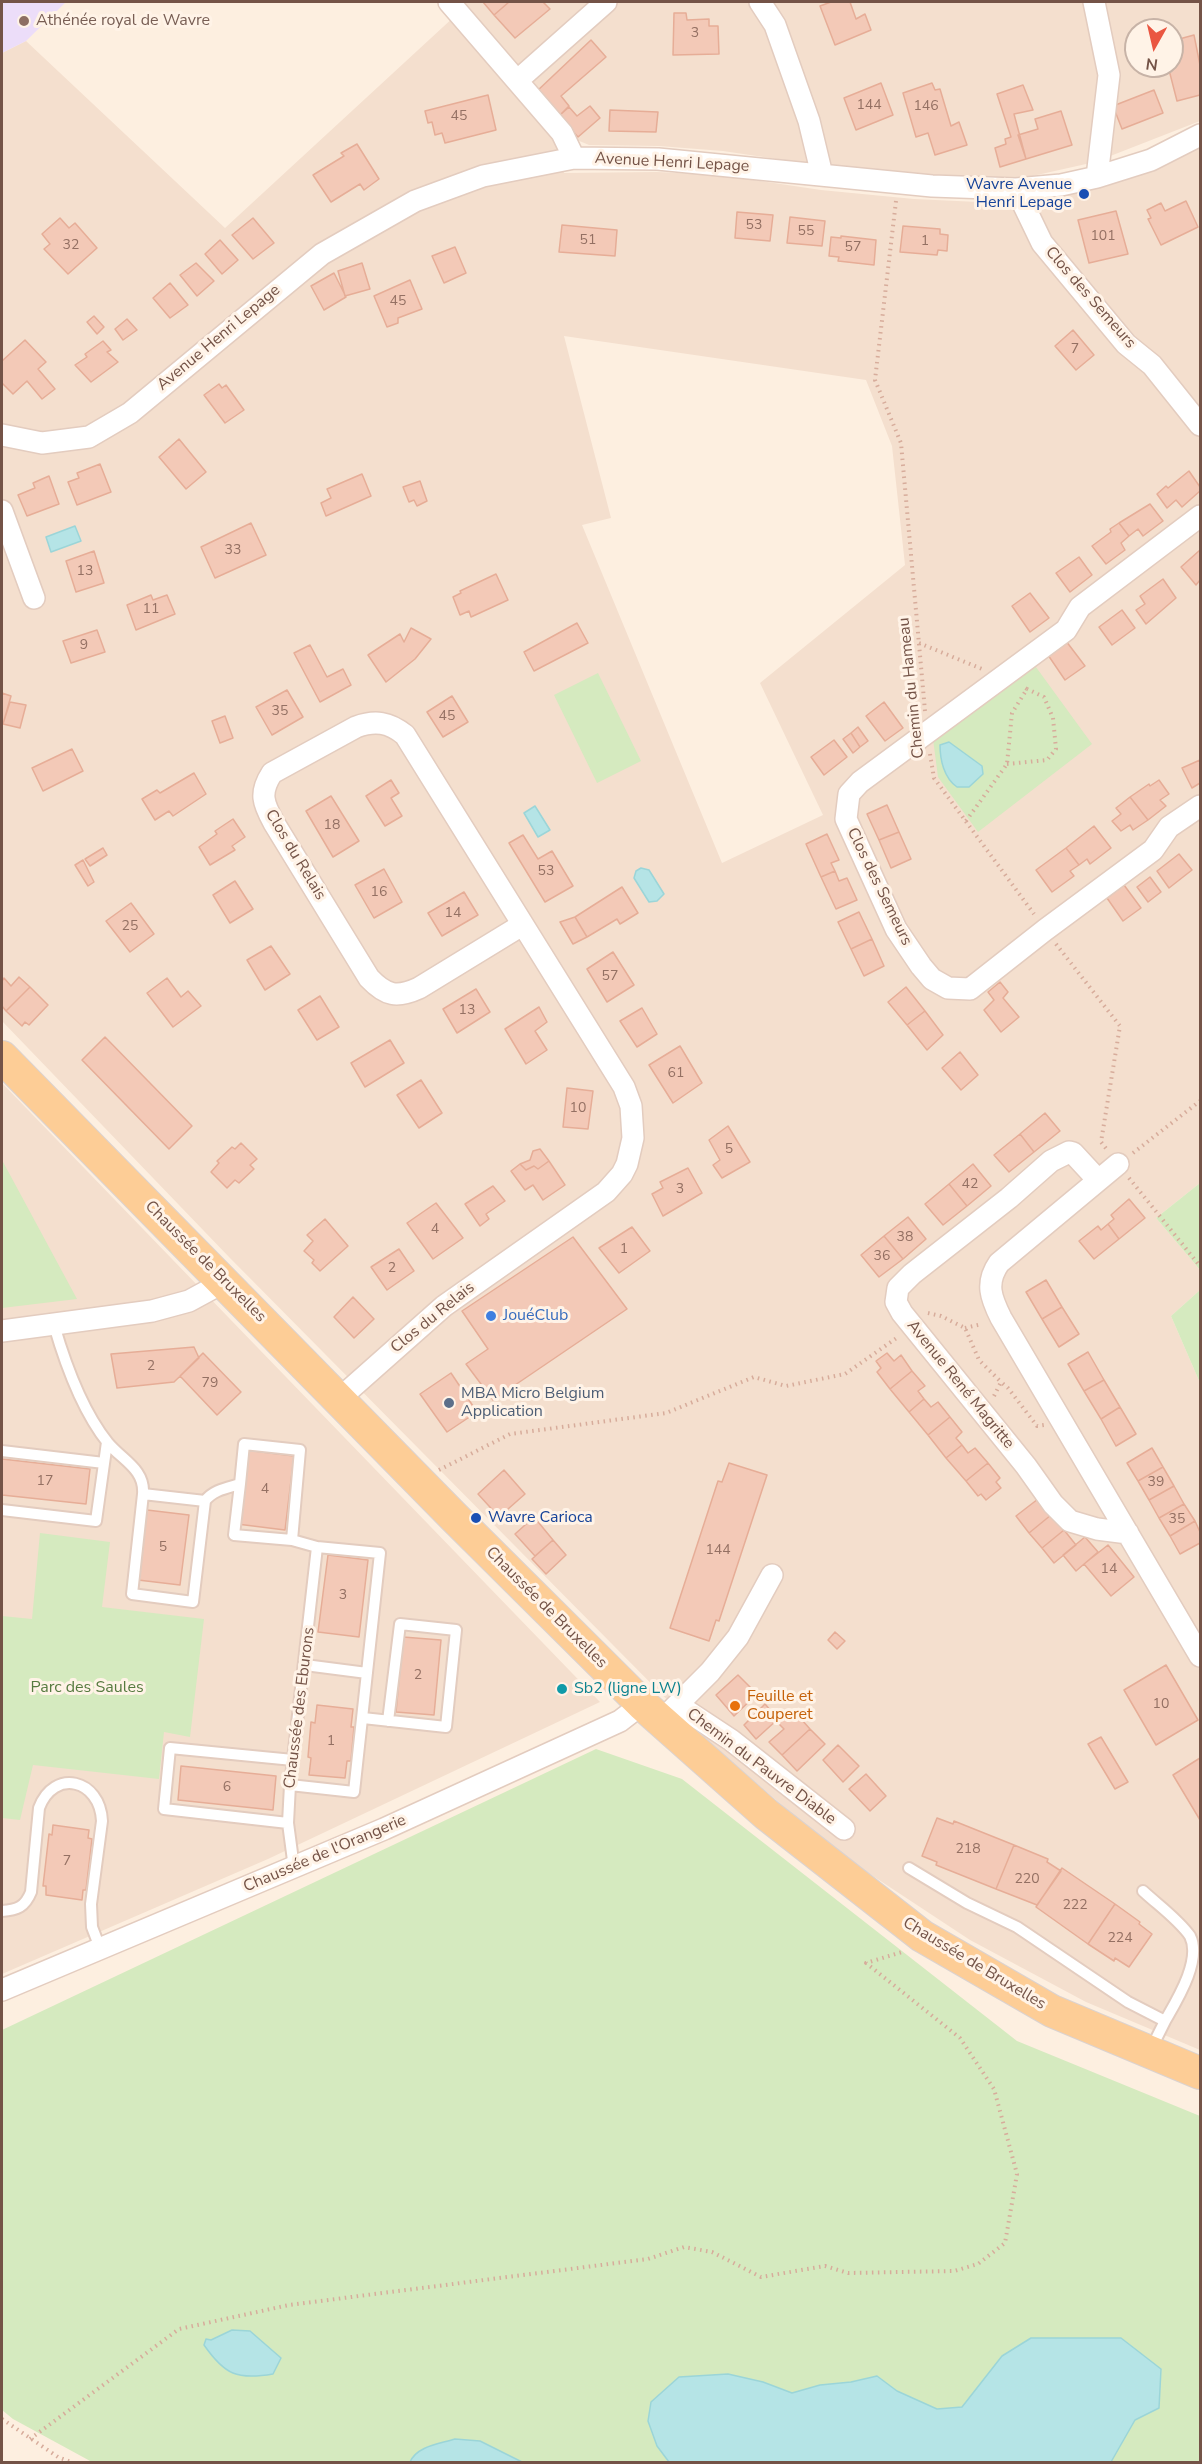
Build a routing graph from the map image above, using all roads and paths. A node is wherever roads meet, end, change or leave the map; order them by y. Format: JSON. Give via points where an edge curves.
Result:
{"nodes":[{"id":1,"x":449,"y":2,"type":"edge"},
{"id":2,"x":606,"y":2,"type":"edge"},
{"id":3,"x":760,"y":2,"type":"edge"},
{"id":4,"x":1094,"y":2,"type":"edge"},
{"id":5,"x":518,"y":80,"type":"junction"},
{"id":6,"x":1200,"y":135,"type":"edge"},
{"id":7,"x":574,"y":158,"type":"junction"},
{"id":8,"x":822,"y":175,"type":"junction"},
{"id":9,"x":1097,"y":177,"type":"junction"},
{"id":10,"x":898,"y":183,"type":"junction"},
{"id":11,"x":1016,"y":189,"type":"junction"},
{"id":12,"x":1200,"y":424,"type":"edge"},
{"id":13,"x":2,"y":435,"type":"edge"},
{"id":14,"x":2,"y":511,"type":"edge"},
{"id":15,"x":1200,"y":516,"type":"edge"},
{"id":16,"x":34,"y":598,"type":"dead end"},
{"id":17,"x":919,"y":643,"type":"junction"},
{"id":18,"x":1002,"y":677,"type":"junction"},
{"id":19,"x":1027,"y":689,"type":"junction"},
{"id":20,"x":927,"y":733,"type":"junction"},
{"id":21,"x":1007,"y":765,"type":"junction"},
{"id":22,"x":1200,"y":806,"type":"edge"},
{"id":23,"x":966,"y":821,"type":"junction"},
{"id":24,"x":522,"y":925,"type":"junction"},
{"id":25,"x":1045,"y":930,"type":"junction"},
{"id":26,"x":2,"y":1057,"type":"edge"},
{"id":27,"x":1200,"y":1101,"type":"edge"},
{"id":28,"x":1118,"y":1164,"type":"junction"},
{"id":29,"x":1098,"y":1180,"type":"junction"},
{"id":30,"x":1200,"y":1266,"type":"edge"},
{"id":31,"x":224,"y":1282,"type":"junction"},
{"id":32,"x":941,"y":1316,"type":"dead end"},
{"id":33,"x":54,"y":1325,"type":"junction"},
{"id":34,"x":976,"y":1325,"type":"dead end"},
{"id":35,"x":912,"y":1328,"type":"junction"},
{"id":36,"x":965,"y":1328,"type":"junction"},
{"id":37,"x":2,"y":1330,"type":"edge"},
{"id":38,"x":1001,"y":1382,"type":"junction"},
{"id":39,"x":339,"y":1399,"type":"junction"},
{"id":40,"x":980,"y":1412,"type":"junction"},
{"id":41,"x":1062,"y":1422,"type":"junction"},
{"id":42,"x":107,"y":1442,"type":"junction"},
{"id":43,"x":2,"y":1450,"type":"edge"},
{"id":44,"x":104,"y":1463,"type":"junction"},
{"id":45,"x":420,"y":1480,"type":"junction"},
{"id":46,"x":240,"y":1484,"type":"junction"},
{"id":47,"x":143,"y":1494,"type":"junction"},
{"id":48,"x":205,"y":1501,"type":"junction"},
{"id":49,"x":2,"y":1510,"type":"edge"},
{"id":50,"x":1128,"y":1533,"type":"junction"},
{"id":51,"x":292,"y":1540,"type":"junction"},
{"id":52,"x":317,"y":1547,"type":"junction"},
{"id":53,"x":772,"y":1575,"type":"dead end"},
{"id":54,"x":1200,"y":1656,"type":"edge"},
{"id":55,"x":305,"y":1665,"type":"junction"},
{"id":56,"x":367,"y":1673,"type":"junction"},
{"id":57,"x":660,"y":1710,"type":"junction"},
{"id":58,"x":363,"y":1718,"type":"junction"},
{"id":59,"x":388,"y":1721,"type":"junction"},
{"id":60,"x":293,"y":1761,"type":"junction"},
{"id":61,"x":290,"y":1785,"type":"junction"},
{"id":62,"x":288,"y":1823,"type":"junction"},
{"id":63,"x":844,"y":1829,"type":"dead end"},
{"id":64,"x":294,"y":1868,"type":"junction"},
{"id":65,"x":909,"y":1868,"type":"dead end"},
{"id":66,"x":1143,"y":1891,"type":"dead end"},
{"id":67,"x":2,"y":1911,"type":"edge"},
{"id":68,"x":932,"y":1943,"type":"junction"},
{"id":69,"x":100,"y":1948,"type":"junction"},
{"id":70,"x":2,"y":1990,"type":"edge"},
{"id":71,"x":1165,"y":2021,"type":"junction"},
{"id":72,"x":1150,"y":2052,"type":"junction"},
{"id":73,"x":1200,"y":2073,"type":"edge"},
{"id":74,"x":2,"y":2419,"type":"edge"},
{"id":75,"x":30,"y":2439,"type":"junction"},
{"id":76,"x":71,"y":2463,"type":"edge"}],
"edges":[{"from":1,"to":5,"type":"street"},
{"from":2,"to":5,"type":"street"},
{"from":3,"to":8,"type":"street","via":[[775,25],[809,121]]},
{"from":4,"to":9,"type":"street","via":[[1109,75]]},
{"from":5,"to":7,"type":"street","via":[[562,133]]},
{"from":6,"to":9,"type":"street","name":"Avenue Henri Lepage","via":[[1151,160]]},
{"from":7,"to":8,"type":"street","name":"Avenue Henri Lepage","via":[[658,159]]},
{"from":7,"to":13,"type":"street","name":"Avenue Henri Lepage","via":[[483,176],[385,216],[321,254],[130,413],[89,437],[42,443]]},
{"from":8,"to":10,"type":"street","name":"Avenue Henri Lepage"},
{"from":9,"to":11,"type":"street","name":"Avenue Henri Lepage"},
{"from":10,"to":11,"type":"street","name":"Avenue Henri Lepage"},
{"from":10,"to":17,"type":"path","name":"Chemin du Hameau","via":[[875,380],[901,443]]},
{"from":11,"to":12,"type":"street","name":"Clos des Semeurs","via":[[1042,243],[1126,344],[1152,364]]},
{"from":14,"to":16,"type":"street"},
{"from":15,"to":18,"type":"street","name":"Clos des Semeurs","via":[[1080,607],[1066,630]]},
{"from":17,"to":18,"type":"path"},
{"from":17,"to":20,"type":"path","name":"Chemin du Hameau"},
{"from":18,"to":19,"type":"path"},
{"from":18,"to":20,"type":"street","name":"Clos des Semeurs"},
{"from":19,"to":21,"type":"path","via":[[1012,713]]},
{"from":19,"to":21,"type":"path","via":[[1044,697],[1053,718],[1056,749],[1047,760]]},
{"from":20,"to":23,"type":"path","name":"Chemin du Hameau","via":[[934,778]]},
{"from":20,"to":25,"type":"street","name":"Clos des Semeurs","via":[[849,794],[846,819],[896,929],[932,980],[959,989],[970,989]]},
{"from":21,"to":23,"type":"path"},
{"from":22,"to":25,"type":"street","name":"Clos des Semeurs","via":[[1169,827],[1153,850]]},
{"from":23,"to":25,"type":"path","name":"Chemin du Hameau"},
{"from":24,"to":24,"type":"street","name":"Clos du Relais","via":[[416,752],[395,727],[369,722],[356,727],[272,773],[264,785],[265,807],[274,823],[369,978],[388,993],[404,995],[419,988]]},
{"from":24,"to":39,"type":"street","name":"Clos du Relais","via":[[624,1087],[633,1129],[627,1164],[606,1192],[444,1306]]},
{"from":25,"to":28,"type":"path","name":"Chemin du Hameau","via":[[1120,1026],[1101,1142]]},
{"from":26,"to":31,"type":"main road","name":"Chaussée de Bruxelles"},
{"from":27,"to":28,"type":"path"},
{"from":28,"to":29,"type":"street"},
{"from":28,"to":30,"type":"path","name":"Chemin du Hameau"},
{"from":29,"to":35,"type":"street","name":"Avenue René Magritte","via":[[1074,1153],[1051,1161],[898,1288],[896,1302]]},
{"from":29,"to":41,"type":"street","via":[[999,1263],[989,1286],[1000,1318]]},
{"from":31,"to":33,"type":"street","via":[[189,1301],[152,1311]]},
{"from":31,"to":39,"type":"main road","name":"Chaussée de Bruxelles"},
{"from":32,"to":36,"type":"path"},
{"from":33,"to":37,"type":"street"},
{"from":33,"to":42,"type":"lane","via":[[66,1366]]},
{"from":34,"to":36,"type":"path"},
{"from":35,"to":40,"type":"street","name":"Avenue René Magritte"},
{"from":35,"to":45,"type":"path","via":[[844,1374],[786,1386],[754,1377],[666,1413],[510,1434]]},
{"from":36,"to":38,"type":"path","via":[[979,1360]]},
{"from":38,"to":40,"type":"path","via":[[991,1404]]},
{"from":38,"to":41,"type":"path","via":[[1037,1426]]},
{"from":39,"to":45,"type":"main road","name":"Chaussée de Bruxelles"},
{"from":40,"to":50,"type":"street","name":"Avenue René Magritte","via":[[1070,1521]]},
{"from":41,"to":50,"type":"street"},
{"from":42,"to":44,"type":"lane"},
{"from":42,"to":47,"type":"lane","via":[[135,1468],[144,1485]]},
{"from":43,"to":44,"type":"lane"},
{"from":44,"to":49,"type":"lane","via":[[96,1521]]},
{"from":45,"to":57,"type":"main road","name":"Chaussée de Bruxelles"},
{"from":46,"to":48,"type":"lane","via":[[221,1489]]},
{"from":46,"to":51,"type":"lane","via":[[234,1534]]},
{"from":46,"to":51,"type":"lane","via":[[244,1444],[300,1450]]},
{"from":47,"to":48,"type":"lane"},
{"from":47,"to":48,"type":"lane","via":[[132,1594],[193,1602]]},
{"from":50,"to":54,"type":"street"},
{"from":51,"to":52,"type":"lane"},
{"from":52,"to":55,"type":"lane","name":"Chaussée des Eburons"},
{"from":52,"to":56,"type":"lane","via":[[380,1553]]},
{"from":53,"to":57,"type":"street","name":"Chaussée de l'Orangerie","via":[[738,1637]]},
{"from":55,"to":56,"type":"lane"},
{"from":55,"to":60,"type":"lane","name":"Chaussée des Eburons"},
{"from":56,"to":58,"type":"lane"},
{"from":57,"to":63,"type":"street","name":"Chemin du Pauvre Diable","via":[[731,1740]]},
{"from":57,"to":64,"type":"street","name":"Chaussée de l'Orangerie","via":[[620,1721]]},
{"from":57,"to":68,"type":"main road","name":"Chaussée de Bruxelles","via":[[766,1814]]},
{"from":58,"to":59,"type":"lane"},
{"from":58,"to":61,"type":"lane","via":[[354,1792]]},
{"from":59,"to":59,"type":"lane","via":[[446,1727],[456,1630],[400,1624]]},
{"from":60,"to":61,"type":"lane","name":"Chaussée des Eburons"},
{"from":60,"to":62,"type":"lane","via":[[170,1748],[164,1809]]},
{"from":61,"to":62,"type":"lane","name":"Chaussée des Eburons"},
{"from":62,"to":64,"type":"lane","name":"Chaussée des Eburons"},
{"from":64,"to":69,"type":"street","name":"Chaussée de l'Orangerie"},
{"from":65,"to":71,"type":"lane","via":[[1026,1932],[1128,2002]]},
{"from":66,"to":71,"type":"lane","via":[[1191,1937],[1196,1958]]},
{"from":67,"to":69,"type":"lane","via":[[19,1909],[31,1892],[39,1808],[44,1797],[57,1786],[85,1787],[97,1798],[101,1809],[91,1904],[92,1927]]},
{"from":68,"to":72,"type":"main road","name":"Chaussée de Bruxelles","via":[[1052,2011]]},
{"from":68,"to":75,"type":"path","via":[[866,1963],[960,2038],[994,2089],[1017,2174],[1005,2243],[978,2264],[954,2271],[848,2273],[825,2266],[761,2277],[712,2252],[684,2247],[648,2259],[289,2305],[179,2329]]},
{"from":69,"to":70,"type":"street","name":"Chaussée de l'Orangerie"},
{"from":71,"to":72,"type":"lane"},
{"from":72,"to":73,"type":"main road","name":"Chaussée de Bruxelles"},
{"from":74,"to":75,"type":"path"},
{"from":75,"to":76,"type":"path"}]}
